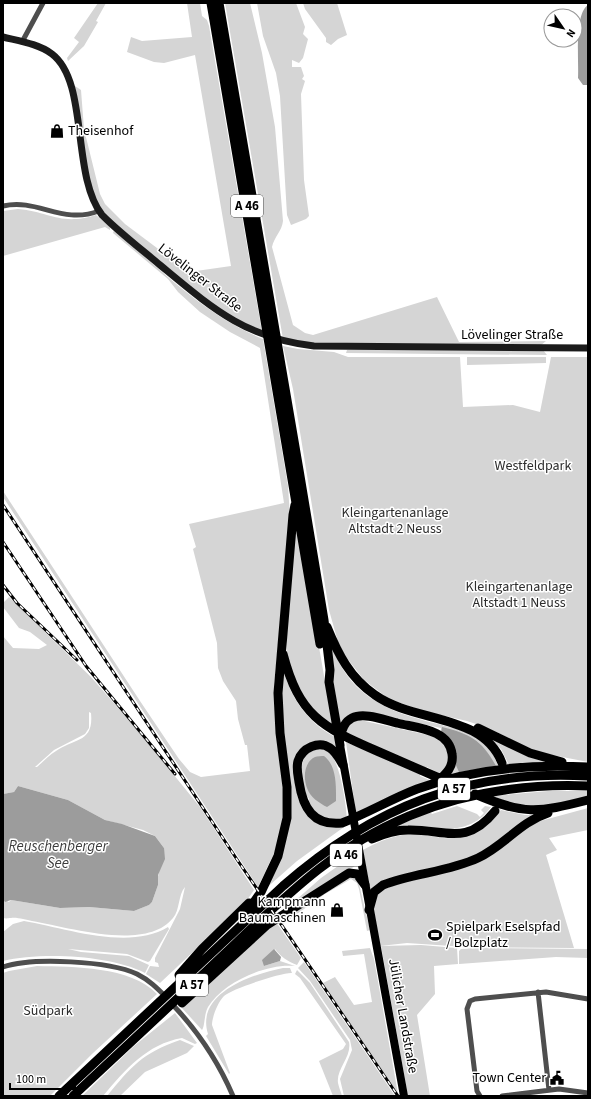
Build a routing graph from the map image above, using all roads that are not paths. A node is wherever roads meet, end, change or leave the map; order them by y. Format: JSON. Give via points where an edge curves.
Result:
{"nodes":[{"id":1,"x":43,"y":3,"type":"edge"},
{"id":2,"x":211,"y":3,"type":"edge"},
{"id":3,"x":219,"y":3,"type":"edge"},
{"id":4,"x":3,"y":37,"type":"edge"},
{"id":5,"x":22,"y":42,"type":"junction"},
{"id":6,"x":3,"y":206,"type":"edge"},
{"id":7,"x":99,"y":211,"type":"junction"},
{"id":8,"x":273,"y":340,"type":"junction"},
{"id":9,"x":588,"y":348,"type":"edge"},
{"id":10,"x":295,"y":505,"type":"junction"},
{"id":11,"x":324,"y":620,"type":"junction"},
{"id":12,"x":282,"y":650,"type":"junction"},
{"id":13,"x":330,"y":682,"type":"junction"},
{"id":14,"x":340,"y":725,"type":"junction"},
{"id":15,"x":459,"y":725,"type":"junction"},
{"id":16,"x":340,"y":744,"type":"joint"},
{"id":17,"x":502,"y":763,"type":"tunnel mouth"},
{"id":18,"x":343,"y":765,"type":"junction"},
{"id":19,"x":588,"y":766,"type":"edge"},
{"id":20,"x":588,"y":776,"type":"edge"},
{"id":21,"x":435,"y":783,"type":"junction"},
{"id":22,"x":588,"y":786,"type":"edge"},
{"id":23,"x":588,"y":800,"type":"edge"},
{"id":24,"x":588,"y":804,"type":"edge"},
{"id":25,"x":495,"y":811,"type":"tunnel mouth"},
{"id":26,"x":365,"y":813,"type":"junction"},
{"id":27,"x":323,"y":852,"type":"junction"},
{"id":28,"x":265,"y":883,"type":"junction"},
{"id":29,"x":365,"y":885,"type":"junction"},
{"id":30,"x":370,"y":910,"type":"junction"},
{"id":31,"x":227,"y":936,"type":"junction"},
{"id":32,"x":221,"y":958,"type":"junction"},
{"id":33,"x":3,"y":967,"type":"edge"},
{"id":34,"x":538,"y":992,"type":"junction"},
{"id":35,"x":588,"y":999,"type":"edge"},
{"id":36,"x":162,"y":1012,"type":"junction"},
{"id":37,"x":122,"y":1036,"type":"junction"},
{"id":38,"x":549,"y":1090,"type":"junction"},
{"id":39,"x":588,"y":1093,"type":"edge"},
{"id":40,"x":59,"y":1096,"type":"edge"},
{"id":41,"x":73,"y":1096,"type":"edge"},
{"id":42,"x":232,"y":1096,"type":"edge"},
{"id":43,"x":404,"y":1096,"type":"edge"},
{"id":44,"x":480,"y":1096,"type":"edge"},
{"id":45,"x":502,"y":1096,"type":"edge"}],
"edges":[{"from":1,"to":5,"type":"street"},
{"from":2,"to":8,"type":"highway","number":"A 46"},
{"from":3,"to":8,"type":"highway","number":"A 46"},
{"from":4,"to":5,"type":"street","name":"Lövelinger Straße"},
{"from":5,"to":7,"type":"street","name":"Lövelinger Straße","via":[[52,53],[66,73],[73,94],[80,148],[90,190]]},
{"from":6,"to":7,"type":"street","via":[[26,205],[66,215],[84,215]]},
{"from":7,"to":9,"type":"street","name":"Lövelinger Straße","via":[[213,309],[246,328],[283,341],[330,347]]},
{"from":8,"to":10,"type":"highway","number":"A 46"},
{"from":8,"to":11,"type":"highway","number":"A 46"},
{"from":10,"to":12,"type":"highway"},
{"from":10,"to":13,"type":"highway","number":"A 46","via":[[299,514],[325,672]]},
{"from":11,"to":13,"type":"highway"},
{"from":11,"to":15,"type":"highway","number":"A 46","via":[[343,662],[367,689],[404,710]]},
{"from":12,"to":23,"type":"highway","via":[[289,678],[303,703],[321,722],[342,736],[505,806],[536,811]]},
{"from":12,"to":28,"type":"highway","via":[[278,675],[278,713],[287,787],[287,818],[278,856]]},
{"from":13,"to":14,"type":"highway","number":"A 46"},
{"from":14,"to":16,"type":"highway"},
{"from":14,"to":21,"type":"highway","via":[[352,718],[367,717],[442,736],[451,747],[452,764],[446,775]]},
{"from":15,"to":17,"type":"highway","number":"A 46","via":[[476,732],[488,741]]},
{"from":15,"to":19,"type":"highway","via":[[467,724],[517,748],[545,758]]},
{"from":16,"to":18,"type":"main road","name":"Jülicher Landstraße"},
{"from":18,"to":26,"type":"highway","via":[[335,752],[325,746],[311,746],[305,750],[298,760],[297,768],[304,803],[311,814],[328,823],[342,823]]},
{"from":18,"to":29,"type":"main road","name":"Jülicher Landstraße"},
{"from":19,"to":21,"type":"highway","via":[[510,768]]},
{"from":20,"to":27,"type":"highway","number":"A 57","via":[[525,776],[481,782],[450,790],[417,801],[374,821]]},
{"from":21,"to":26,"type":"highway"},
{"from":22,"to":32,"type":"highway","number":"A 57","via":[[525,787],[476,794],[401,819],[354,844],[319,869]]},
{"from":24,"to":30,"type":"highway","via":[[536,817],[524,823],[493,850],[476,859],[383,885],[374,892]]},
{"from":25,"to":32,"type":"highway","number":"A 46","via":[[482,824],[459,834],[406,830],[383,834],[364,843],[306,884],[235,950]]},
{"from":26,"to":27,"type":"highway"},
{"from":27,"to":31,"type":"highway","number":"A 57"},
{"from":28,"to":31,"type":"highway","via":[[254,903]]},
{"from":28,"to":37,"type":"highway","via":[[175,980],[127,1026]]},
{"from":29,"to":30,"type":"main road","name":"Jülicher Landstraße"},
{"from":29,"to":36,"type":"highway","via":[[357,874],[349,873],[287,911],[258,933],[182,1003]]},
{"from":30,"to":43,"type":"main road","name":"Jülicher Landstraße"},
{"from":31,"to":37,"type":"highway","number":"A 57"},
{"from":32,"to":36,"type":"highway","number":"A 57"},
{"from":33,"to":42,"type":"street","via":[[35,962],[89,964],[129,971],[153,984],[204,1042]]},
{"from":34,"to":35,"type":"street","via":[[561,993]]},
{"from":34,"to":38,"type":"street"},
{"from":34,"to":44,"type":"street","via":[[475,999],[469,1003],[467,1009],[475,1078]]},
{"from":36,"to":41,"type":"highway","number":"A 57"},
{"from":37,"to":40,"type":"highway","number":"A 57"},
{"from":38,"to":39,"type":"street","via":[[566,1089]]},
{"from":38,"to":45,"type":"street"}]}
